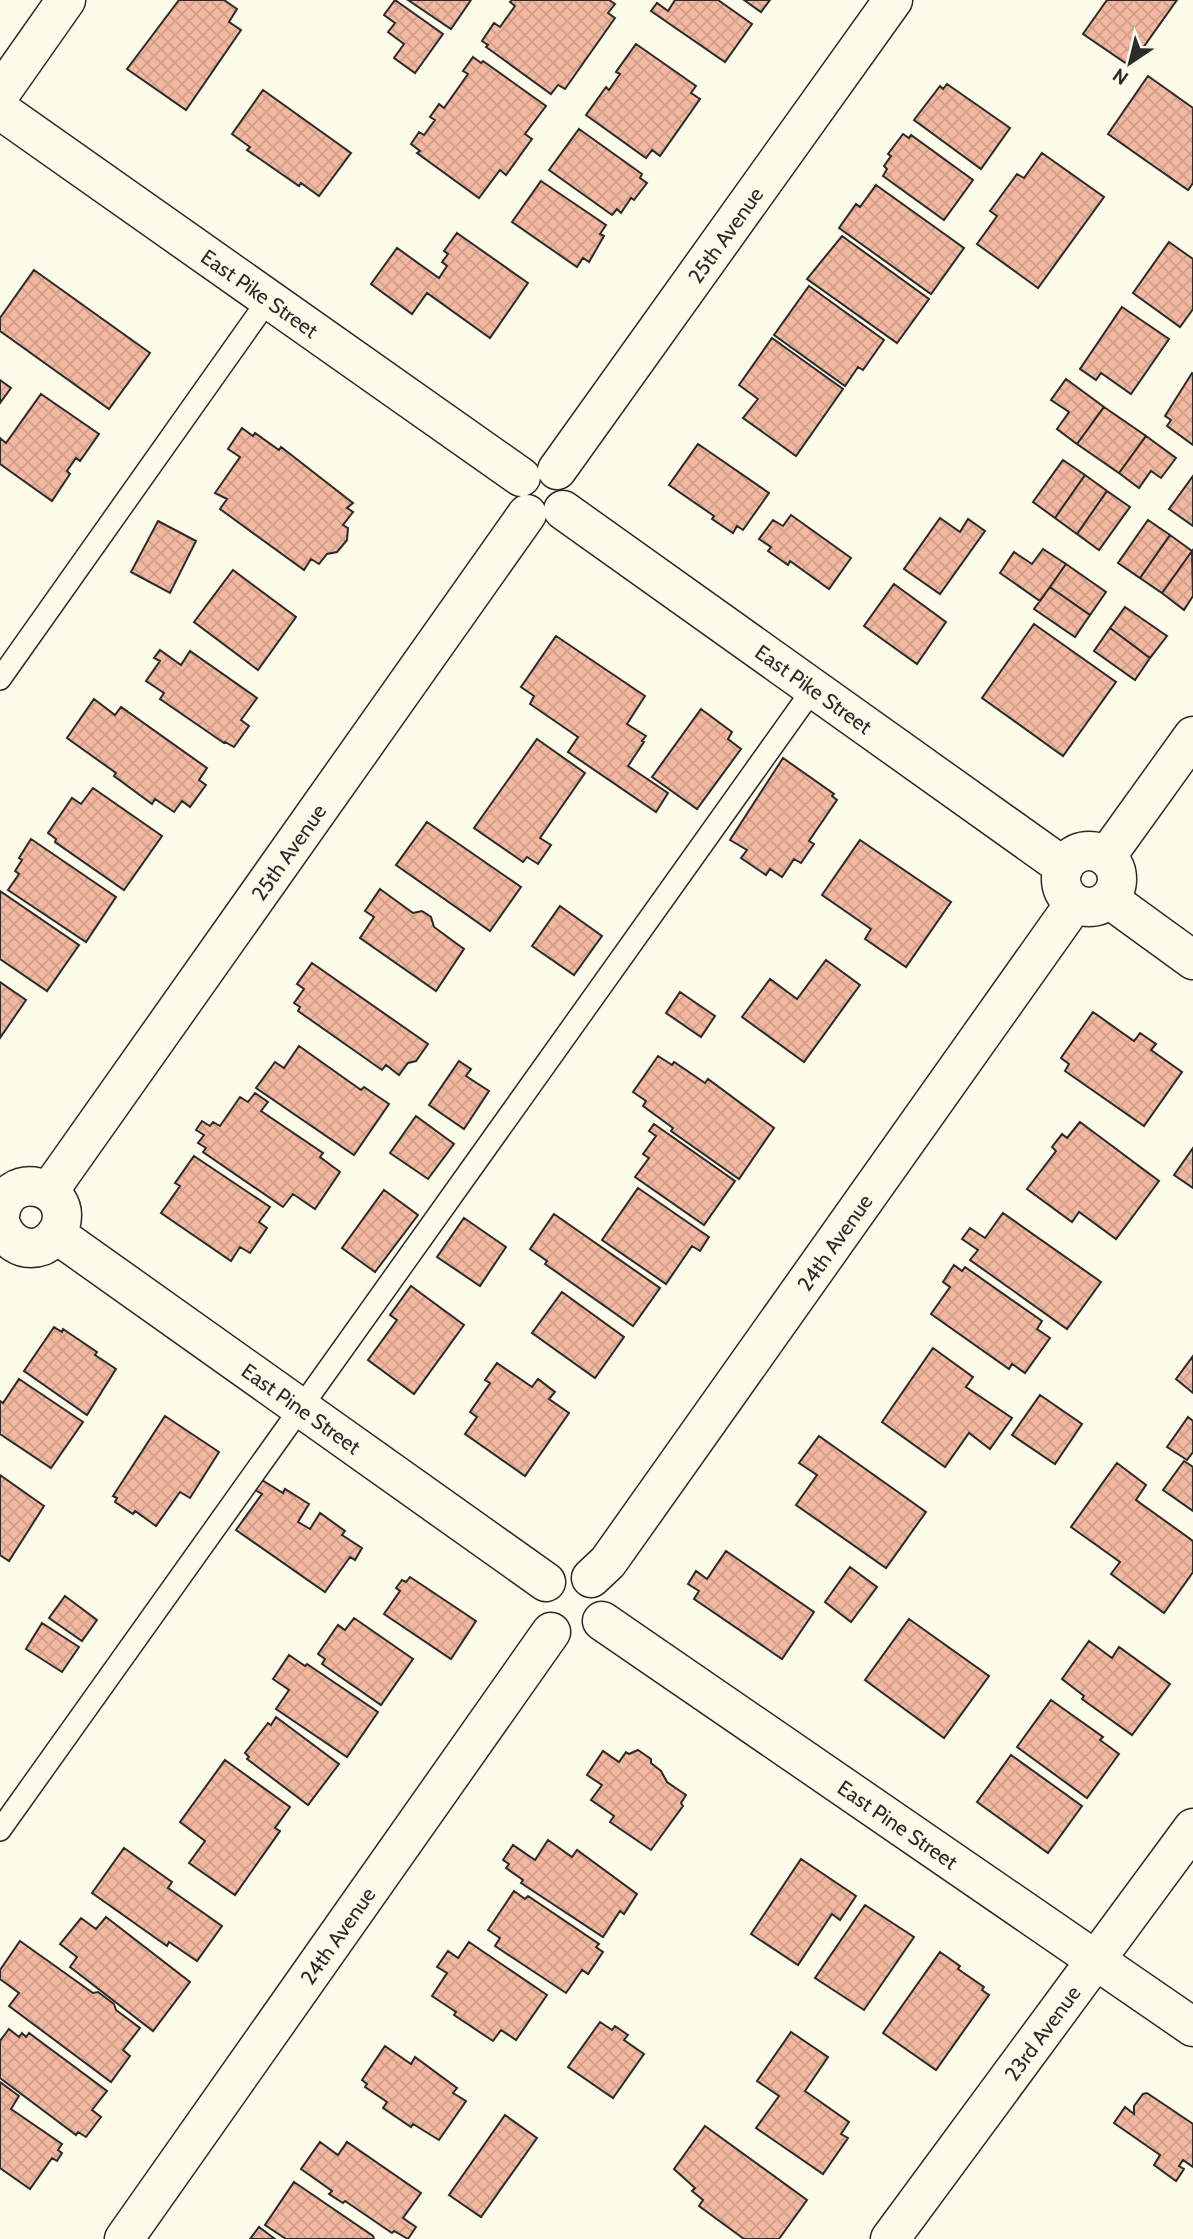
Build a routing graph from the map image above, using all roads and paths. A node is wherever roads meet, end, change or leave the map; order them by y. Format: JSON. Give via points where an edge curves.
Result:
{"nodes":[{"id":1,"x":66,"y":0,"type":"edge"},
{"id":2,"x":893,"y":0,"type":"edge"},
{"id":3,"x":0,"y":94,"type":"edge"},
{"id":4,"x":0,"y":110,"type":"edge"},
{"id":5,"x":268,"y":300,"type":"junction"},
{"id":6,"x":542,"y":493,"type":"junction"},
{"id":7,"x":0,"y":679,"type":"edge"},
{"id":8,"x":813,"y":689,"type":"junction"},
{"id":9,"x":1193,"y":736,"type":"edge"},
{"id":10,"x":1106,"y":857,"type":"junction"},
{"id":11,"x":1064,"y":867,"type":"junction"},
{"id":12,"x":1092,"y":901,"type":"junction"},
{"id":13,"x":1193,"y":960,"type":"edge"},
{"id":14,"x":49,"y":1191,"type":"junction"},
{"id":15,"x":3,"y":1221,"type":"edge"},
{"id":16,"x":56,"y":1234,"type":"junction"},
{"id":17,"x":302,"y":1409,"type":"junction"},
{"id":18,"x":592,"y":1578,"type":"junction"},
{"id":19,"x":546,"y":1582,"type":"junction"},
{"id":20,"x":602,"y":1621,"type":"junction"},
{"id":21,"x":551,"y":1632,"type":"junction"},
{"id":22,"x":1193,"y":1828,"type":"edge"},
{"id":23,"x":0,"y":1830,"type":"edge"},
{"id":24,"x":1096,"y":1960,"type":"junction"},
{"id":25,"x":1193,"y":2027,"type":"edge"},
{"id":26,"x":124,"y":2239,"type":"edge"},
{"id":27,"x":890,"y":2239,"type":"edge"}],
"edges":[{"from":1,"to":3,"type":"street"},
{"from":2,"to":6,"type":"street","name":"25th Avenue"},
{"from":4,"to":5,"type":"street","name":"East Pike Street"},
{"from":5,"to":6,"type":"street","name":"East Pike Street"},
{"from":5,"to":7,"type":"lane"},
{"from":6,"to":8,"type":"street","name":"East Pike Street"},
{"from":6,"to":14,"type":"street","name":"25th Avenue"},
{"from":8,"to":11,"type":"street","name":"East Pike Street"},
{"from":8,"to":17,"type":"lane"},
{"from":9,"to":10,"type":"street"},
{"from":10,"to":11,"type":"street","via":[[1084,851]]},
{"from":10,"to":12,"type":"street","via":[[1114,867],[1117,884]]},
{"from":11,"to":12,"type":"street","via":[[1060,879],[1067,897]]},
{"from":12,"to":13,"type":"street"},
{"from":12,"to":18,"type":"street","name":"24th Avenue"},
{"from":14,"to":15,"type":"street","via":[[19,1188]]},
{"from":14,"to":16,"type":"street","via":[[61,1208]]},
{"from":15,"to":16,"type":"street","via":[[24,1247],[44,1245]]},
{"from":16,"to":17,"type":"street","name":"East Pine Street"},
{"from":17,"to":19,"type":"street","name":"East Pine Street"},
{"from":17,"to":23,"type":"lane"},
{"from":18,"to":19,"type":"street","via":[[566,1571]]},
{"from":18,"to":20,"type":"street","via":[[606,1601]]},
{"from":19,"to":21,"type":"street","via":[[537,1604],[542,1624]]},
{"from":20,"to":21,"type":"street","via":[[576,1639]]},
{"from":20,"to":24,"type":"street","name":"East Pine Street"},
{"from":21,"to":26,"type":"street","name":"24th Avenue"},
{"from":22,"to":24,"type":"street","name":"23rd Avenue"},
{"from":24,"to":25,"type":"street","name":"East Pine Street"},
{"from":24,"to":27,"type":"street","name":"23rd Avenue"}]}
